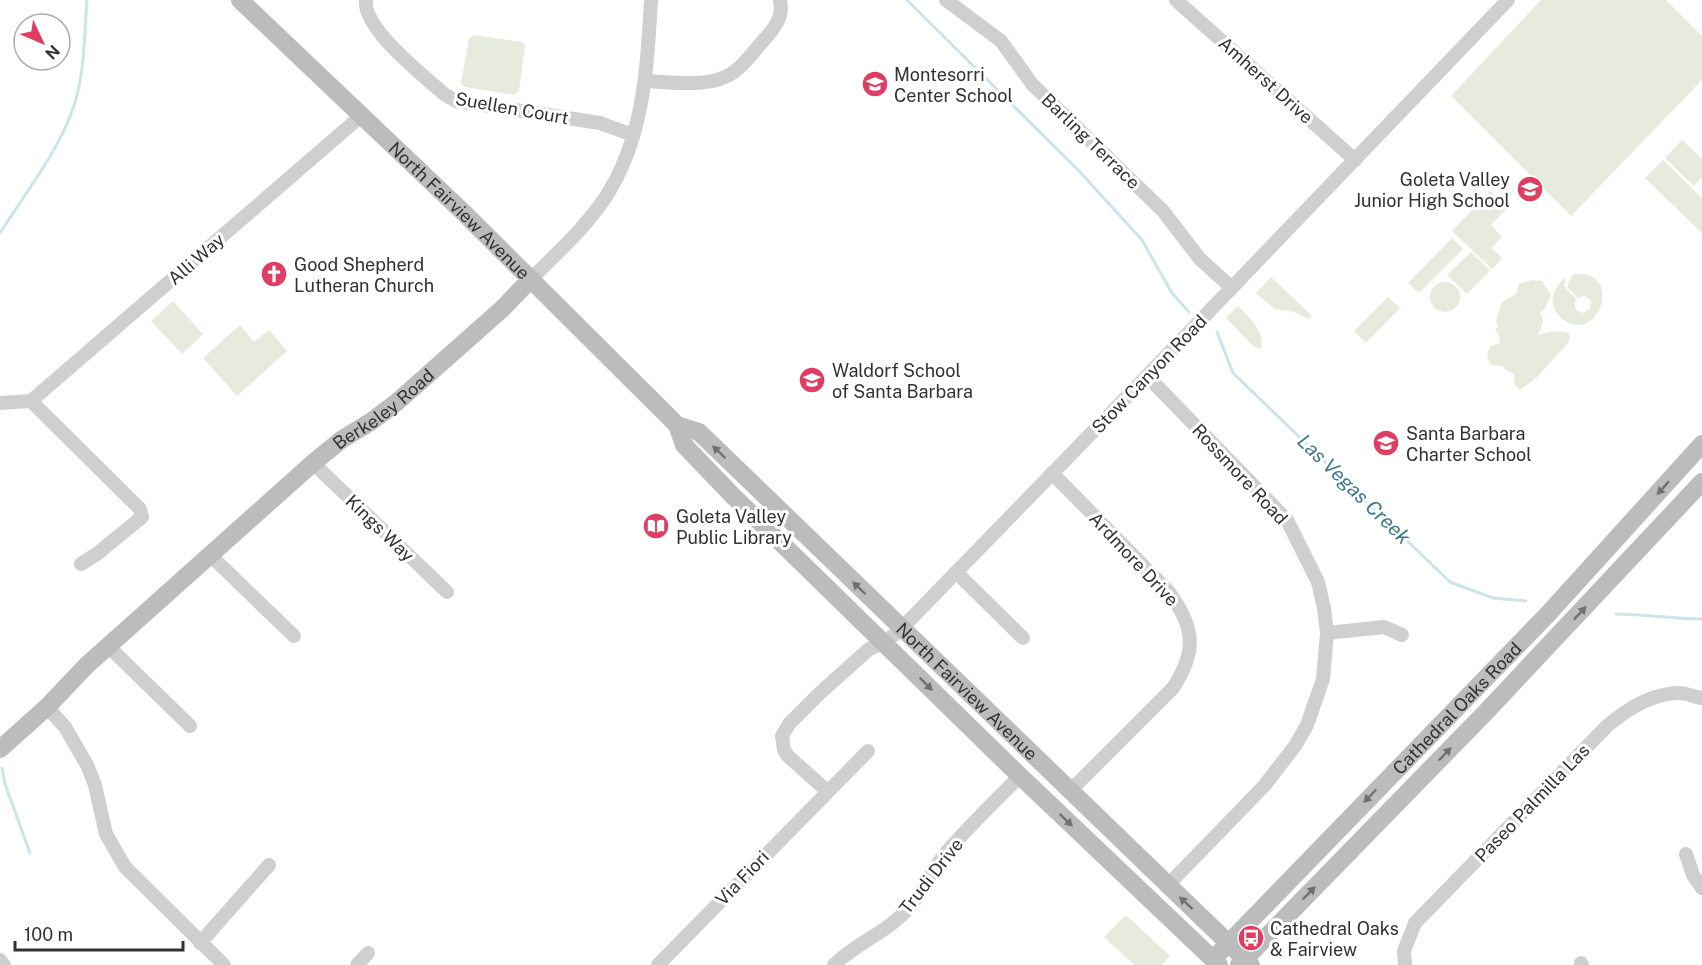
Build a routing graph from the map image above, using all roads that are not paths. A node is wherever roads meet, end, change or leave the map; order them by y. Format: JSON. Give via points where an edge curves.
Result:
{"nodes":[{"id":1,"x":366,"y":0,"type":"edge"},
{"id":2,"x":651,"y":0,"type":"edge"},
{"id":3,"x":780,"y":0,"type":"edge"},
{"id":4,"x":946,"y":0,"type":"edge"},
{"id":5,"x":1176,"y":0,"type":"edge"},
{"id":6,"x":1508,"y":0,"type":"edge"},
{"id":7,"x":247,"y":2,"type":"edge"},
{"id":8,"x":646,"y":81,"type":"junction"},
{"id":9,"x":361,"y":116,"type":"junction"},
{"id":10,"x":633,"y":135,"type":"junction"},
{"id":11,"x":1355,"y":160,"type":"junction"},
{"id":12,"x":531,"y":279,"type":"junction"},
{"id":13,"x":1232,"y":288,"type":"junction"},
{"id":14,"x":1147,"y":376,"type":"junction"},
{"id":15,"x":31,"y":401,"type":"junction"},
{"id":16,"x":0,"y":403,"type":"edge"},
{"id":17,"x":677,"y":425,"type":"junction"},
{"id":18,"x":1702,"y":444,"type":"edge"},
{"id":19,"x":313,"y":463,"type":"junction"},
{"id":20,"x":1052,"y":473,"type":"junction"},
{"id":21,"x":1702,"y":482,"type":"edge"},
{"id":22,"x":210,"y":555,"type":"junction"},
{"id":23,"x":81,"y":564,"type":"dead end"},
{"id":24,"x":956,"y":572,"type":"junction"},
{"id":25,"x":447,"y":592,"type":"dead end"},
{"id":26,"x":901,"y":629,"type":"junction"},
{"id":27,"x":1327,"y":633,"type":"junction"},
{"id":28,"x":1402,"y":635,"type":"dead end"},
{"id":29,"x":294,"y":636,"type":"dead end"},
{"id":30,"x":1023,"y":638,"type":"dead end"},
{"id":31,"x":884,"y":643,"type":"junction"},
{"id":32,"x":108,"y":646,"type":"junction"},
{"id":33,"x":1702,"y":698,"type":"edge"},
{"id":34,"x":47,"y":707,"type":"junction"},
{"id":35,"x":189,"y":726,"type":"dead end"},
{"id":36,"x":0,"y":749,"type":"edge"},
{"id":37,"x":868,"y":750,"type":"dead end"},
{"id":38,"x":1020,"y":776,"type":"junction"},
{"id":39,"x":827,"y":791,"type":"junction"},
{"id":40,"x":1070,"y":791,"type":"junction"},
{"id":41,"x":1686,"y":854,"type":"dead end"},
{"id":42,"x":269,"y":865,"type":"dead end"},
{"id":43,"x":1168,"y":885,"type":"junction"},
{"id":44,"x":1702,"y":888,"type":"edge"},
{"id":45,"x":200,"y":943,"type":"junction"},
{"id":46,"x":1228,"y":943,"type":"junction"},
{"id":47,"x":368,"y":953,"type":"dead end"},
{"id":48,"x":0,"y":960,"type":"edge"},
{"id":49,"x":1213,"y":963,"type":"edge"},
{"id":50,"x":1245,"y":963,"type":"edge"},
{"id":51,"x":4,"y":965,"type":"edge"},
{"id":52,"x":224,"y":965,"type":"edge"},
{"id":53,"x":357,"y":965,"type":"edge"},
{"id":54,"x":658,"y":965,"type":"edge"},
{"id":55,"x":834,"y":965,"type":"edge"},
{"id":56,"x":1405,"y":965,"type":"edge"}],
"edges":[{"from":1,"to":10,"type":"street","name":"Suellen Court","via":[[370,21],[382,37],[456,101],[600,123]]},
{"from":2,"to":8,"type":"street","name":"Berkeley Road"},
{"from":3,"to":8,"type":"street","via":[[781,14],[773,30],[724,78],[685,83]]},
{"from":4,"to":13,"type":"street","name":"Barling Terrace","via":[[1001,41],[1032,84],[1163,211],[1200,259]]},
{"from":5,"to":11,"type":"street","name":"Amherst Drive"},
{"from":6,"to":11,"type":"street","name":"Stow Canyon Road"},
{"from":7,"to":9,"type":"main road","name":"North Fairview Avenue"},
{"from":8,"to":10,"type":"street","name":"Berkeley Road"},
{"from":9,"to":12,"type":"main road","name":"North Fairview Avenue"},
{"from":9,"to":15,"type":"street","name":"Alli Way"},
{"from":10,"to":12,"type":"street","name":"Berkeley Road","via":[[605,197],[584,225]]},
{"from":11,"to":13,"type":"street","name":"Stow Canyon Road"},
{"from":12,"to":17,"type":"main road","name":"North Fairview Avenue"},
{"from":12,"to":19,"type":"main road","name":"Berkeley Road","via":[[397,402]]},
{"from":13,"to":14,"type":"street","name":"Stow Canyon Road"},
{"from":14,"to":20,"type":"street","name":"Stow Canyon Road"},
{"from":14,"to":27,"type":"street","name":"Rossmore Road","via":[[1287,520],[1318,582]]},
{"from":15,"to":16,"type":"street"},
{"from":15,"to":23,"type":"street","via":[[140,510],[142,517]]},
{"from":26,"to":17,"type":"main road","name":"North Fairview Avenue","one_way":true,"via":[[699,432]]},
{"from":17,"to":31,"type":"main road","name":"North Fairview Avenue","via":[[684,445]]},
{"from":18,"to":46,"type":"main road","name":"Cathedral Oaks Road","one_way":true,"via":[[1548,614]]},
{"from":19,"to":22,"type":"main road","name":"Berkeley Road"},
{"from":19,"to":25,"type":"street","name":"Kings Way"},
{"from":20,"to":24,"type":"street","name":"Stow Canyon Road"},
{"from":20,"to":40,"type":"street","name":"Ardmore Drive","via":[[1169,592],[1181,609],[1190,642],[1189,658],[1173,688]]},
{"from":50,"to":21,"type":"main road","name":"Cathedral Oaks Road","one_way":true},
{"from":22,"to":29,"type":"street"},
{"from":22,"to":32,"type":"main road","name":"Berkeley Road"},
{"from":24,"to":26,"type":"street","name":"Stow Canyon Road"},
{"from":24,"to":30,"type":"street"},
{"from":26,"to":31,"type":"street","name":"Stow Canyon Road"},
{"from":26,"to":40,"type":"main road","name":"North Fairview Avenue"},
{"from":27,"to":28,"type":"street","via":[[1384,627]]},
{"from":27,"to":43,"type":"street","name":"Rossmore Road","via":[[1323,679],[1295,746],[1264,786]]},
{"from":31,"to":38,"type":"main road","name":"North Fairview Avenue","one_way":true},
{"from":31,"to":39,"type":"street","name":"Stow Canyon Road","via":[[868,648],[789,724],[783,736],[788,756]]},
{"from":32,"to":34,"type":"main road","name":"Berkeley Road"},
{"from":32,"to":35,"type":"street"},
{"from":33,"to":56,"type":"street","name":"Paseo Palmilla Las","via":[[1679,693],[1653,699],[1624,712],[1607,726],[1415,923],[1404,951]]},
{"from":34,"to":36,"type":"main road","name":"Berkeley Road"},
{"from":34,"to":45,"type":"street","via":[[65,727],[87,765],[106,834],[115,852],[137,881]]},
{"from":37,"to":39,"type":"street","name":"Via Fiori"},
{"from":38,"to":49,"type":"main road","name":"North Fairview Avenue","one_way":true},
{"from":38,"to":55,"type":"street","name":"Trudi Drive","via":[[945,854],[907,910]]},
{"from":39,"to":54,"type":"street","name":"Via Fiori"},
{"from":40,"to":43,"type":"main road","name":"North Fairview Avenue"},
{"from":41,"to":44,"type":"street"},
{"from":42,"to":45,"type":"street"},
{"from":46,"to":43,"type":"main road","name":"North Fairview Avenue","one_way":true},
{"from":45,"to":52,"type":"street"},
{"from":46,"to":49,"type":"main road","name":"Cathedral Oaks Road"},
{"from":46,"to":50,"type":"main road","name":"North Fairview Avenue"},
{"from":47,"to":53,"type":"street"},
{"from":48,"to":51,"type":"street"}]}
